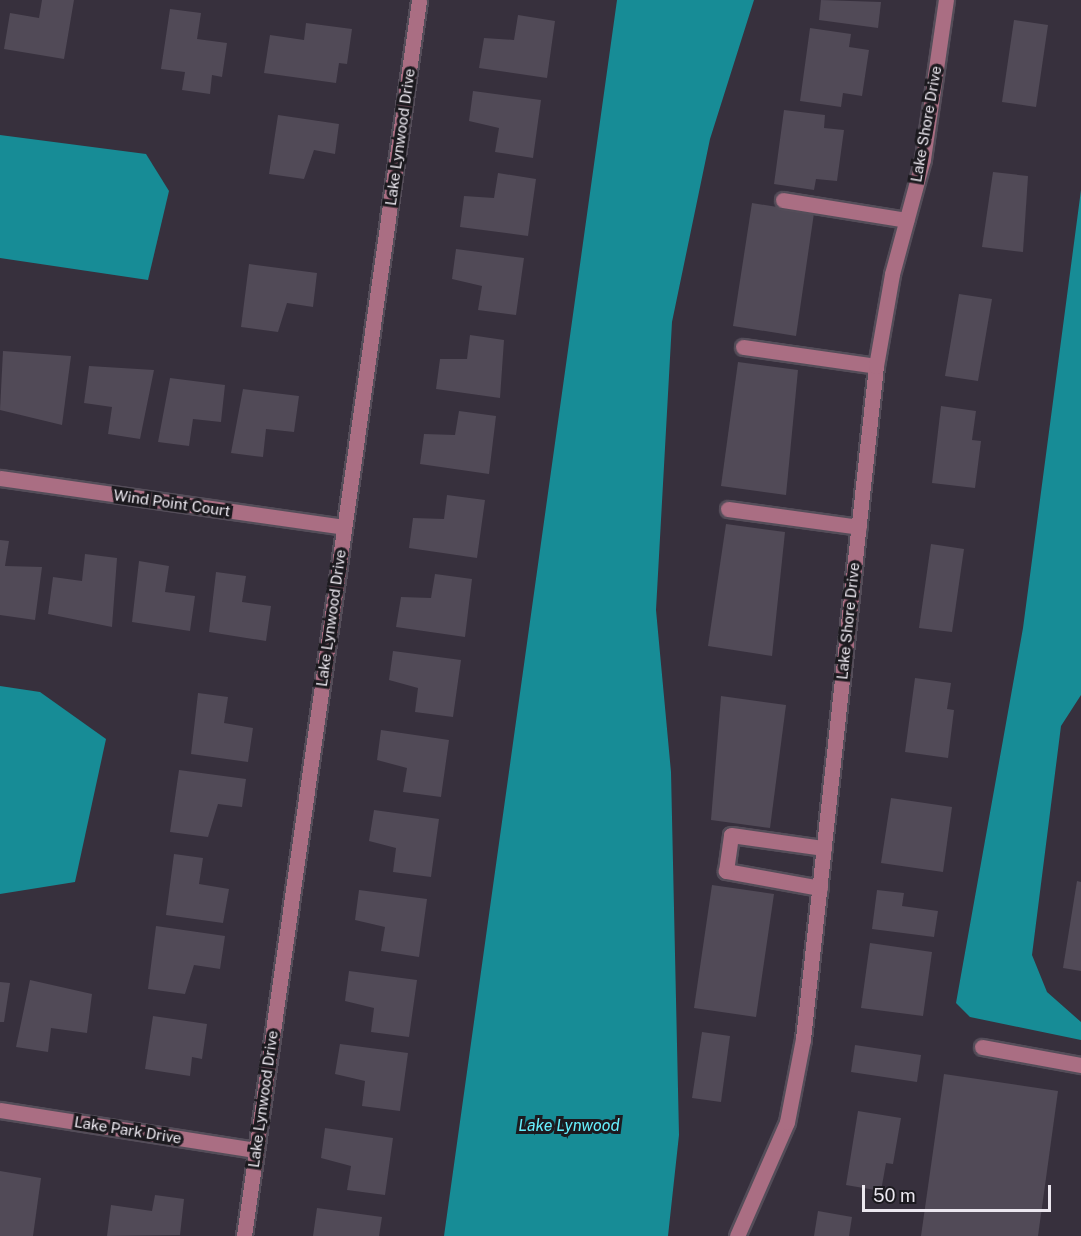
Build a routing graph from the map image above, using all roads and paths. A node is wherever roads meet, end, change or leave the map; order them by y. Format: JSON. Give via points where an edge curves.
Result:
{"nodes":[{"id":1,"x":419,"y":0,"type":"edge"},
{"id":2,"x":946,"y":0,"type":"edge"},
{"id":3,"x":783,"y":201,"type":"dead end"},
{"id":4,"x":906,"y":220,"type":"junction"},
{"id":5,"x":743,"y":347,"type":"dead end"},
{"id":6,"x":876,"y":366,"type":"junction"},
{"id":7,"x":0,"y":478,"type":"edge"},
{"id":8,"x":728,"y":509,"type":"dead end"},
{"id":9,"x":345,"y":527,"type":"junction"},
{"id":10,"x":859,"y":527,"type":"junction"},
{"id":11,"x":824,"y":849,"type":"junction"},
{"id":12,"x":820,"y":888,"type":"junction"},
{"id":13,"x":982,"y":1047,"type":"dead end"},
{"id":14,"x":1081,"y":1065,"type":"edge"},
{"id":15,"x":0,"y":1110,"type":"edge"},
{"id":16,"x":256,"y":1150,"type":"junction"},
{"id":17,"x":244,"y":1236,"type":"edge"},
{"id":18,"x":737,"y":1236,"type":"edge"}],
"edges":[{"from":1,"to":9,"type":"street","name":"Lake Lynwood Drive"},
{"from":2,"to":4,"type":"street","name":"Lake Shore Drive","via":[[923,159]]},
{"from":3,"to":4,"type":"street"},
{"from":4,"to":6,"type":"street","name":"Lake Shore Drive"},
{"from":5,"to":6,"type":"street"},
{"from":6,"to":10,"type":"street","name":"Lake Shore Drive"},
{"from":7,"to":9,"type":"street","name":"Wind Point Court"},
{"from":8,"to":10,"type":"street"},
{"from":9,"to":16,"type":"street","name":"Lake Lynwood Drive"},
{"from":10,"to":11,"type":"street","name":"Lake Shore Drive"},
{"from":11,"to":12,"type":"street","name":"Lake Shore Drive"},
{"from":11,"to":12,"type":"street","via":[[731,836],[726,871]]},
{"from":12,"to":18,"type":"street","name":"Lake Shore Drive","via":[[803,1039],[787,1122]]},
{"from":13,"to":14,"type":"street"},
{"from":15,"to":16,"type":"street","name":"Lake Park Drive"},
{"from":16,"to":17,"type":"street","name":"Lake Lynwood Drive"}]}
